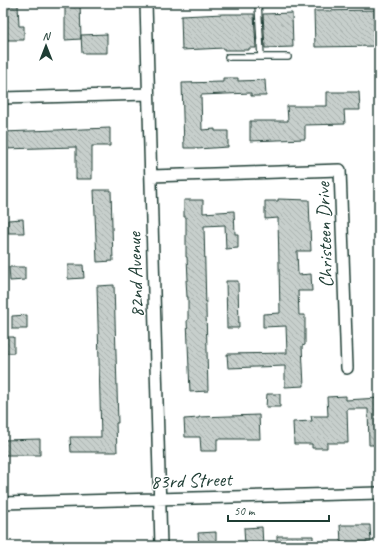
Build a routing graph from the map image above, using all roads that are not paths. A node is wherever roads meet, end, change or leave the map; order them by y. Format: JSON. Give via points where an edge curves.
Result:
{"nodes":[{"id":1,"x":146,"y":3,"type":"edge"},
{"id":2,"x":258,"y":3,"type":"edge"},
{"id":3,"x":228,"y":57,"type":"dead end"},
{"id":4,"x":261,"y":57,"type":"junction"},
{"id":5,"x":288,"y":57,"type":"dead end"},
{"id":6,"x":148,"y":94,"type":"junction"},
{"id":7,"x":3,"y":98,"type":"edge"},
{"id":8,"x":150,"y":176,"type":"junction"},
{"id":9,"x":347,"y":368,"type":"dead end"},
{"id":10,"x":379,"y":493,"type":"edge"},
{"id":11,"x":160,"y":498,"type":"junction"},
{"id":12,"x":3,"y":503,"type":"edge"},
{"id":13,"x":161,"y":546,"type":"edge"}],
"edges":[{"from":1,"to":6,"type":"street","name":"82nd Avenue"},
{"from":2,"to":4,"type":"lane"},
{"from":3,"to":4,"type":"lane"},
{"from":4,"to":5,"type":"lane"},
{"from":6,"to":7,"type":"street"},
{"from":6,"to":8,"type":"street","name":"82nd Avenue"},
{"from":8,"to":9,"type":"street","name":"Christeen Drive","via":[[340,170]]},
{"from":8,"to":11,"type":"street","name":"82nd Avenue"},
{"from":10,"to":11,"type":"street","name":"83rd Street"},
{"from":11,"to":12,"type":"street","name":"83rd Street"},
{"from":11,"to":13,"type":"street","name":"82nd Avenue"}]}
